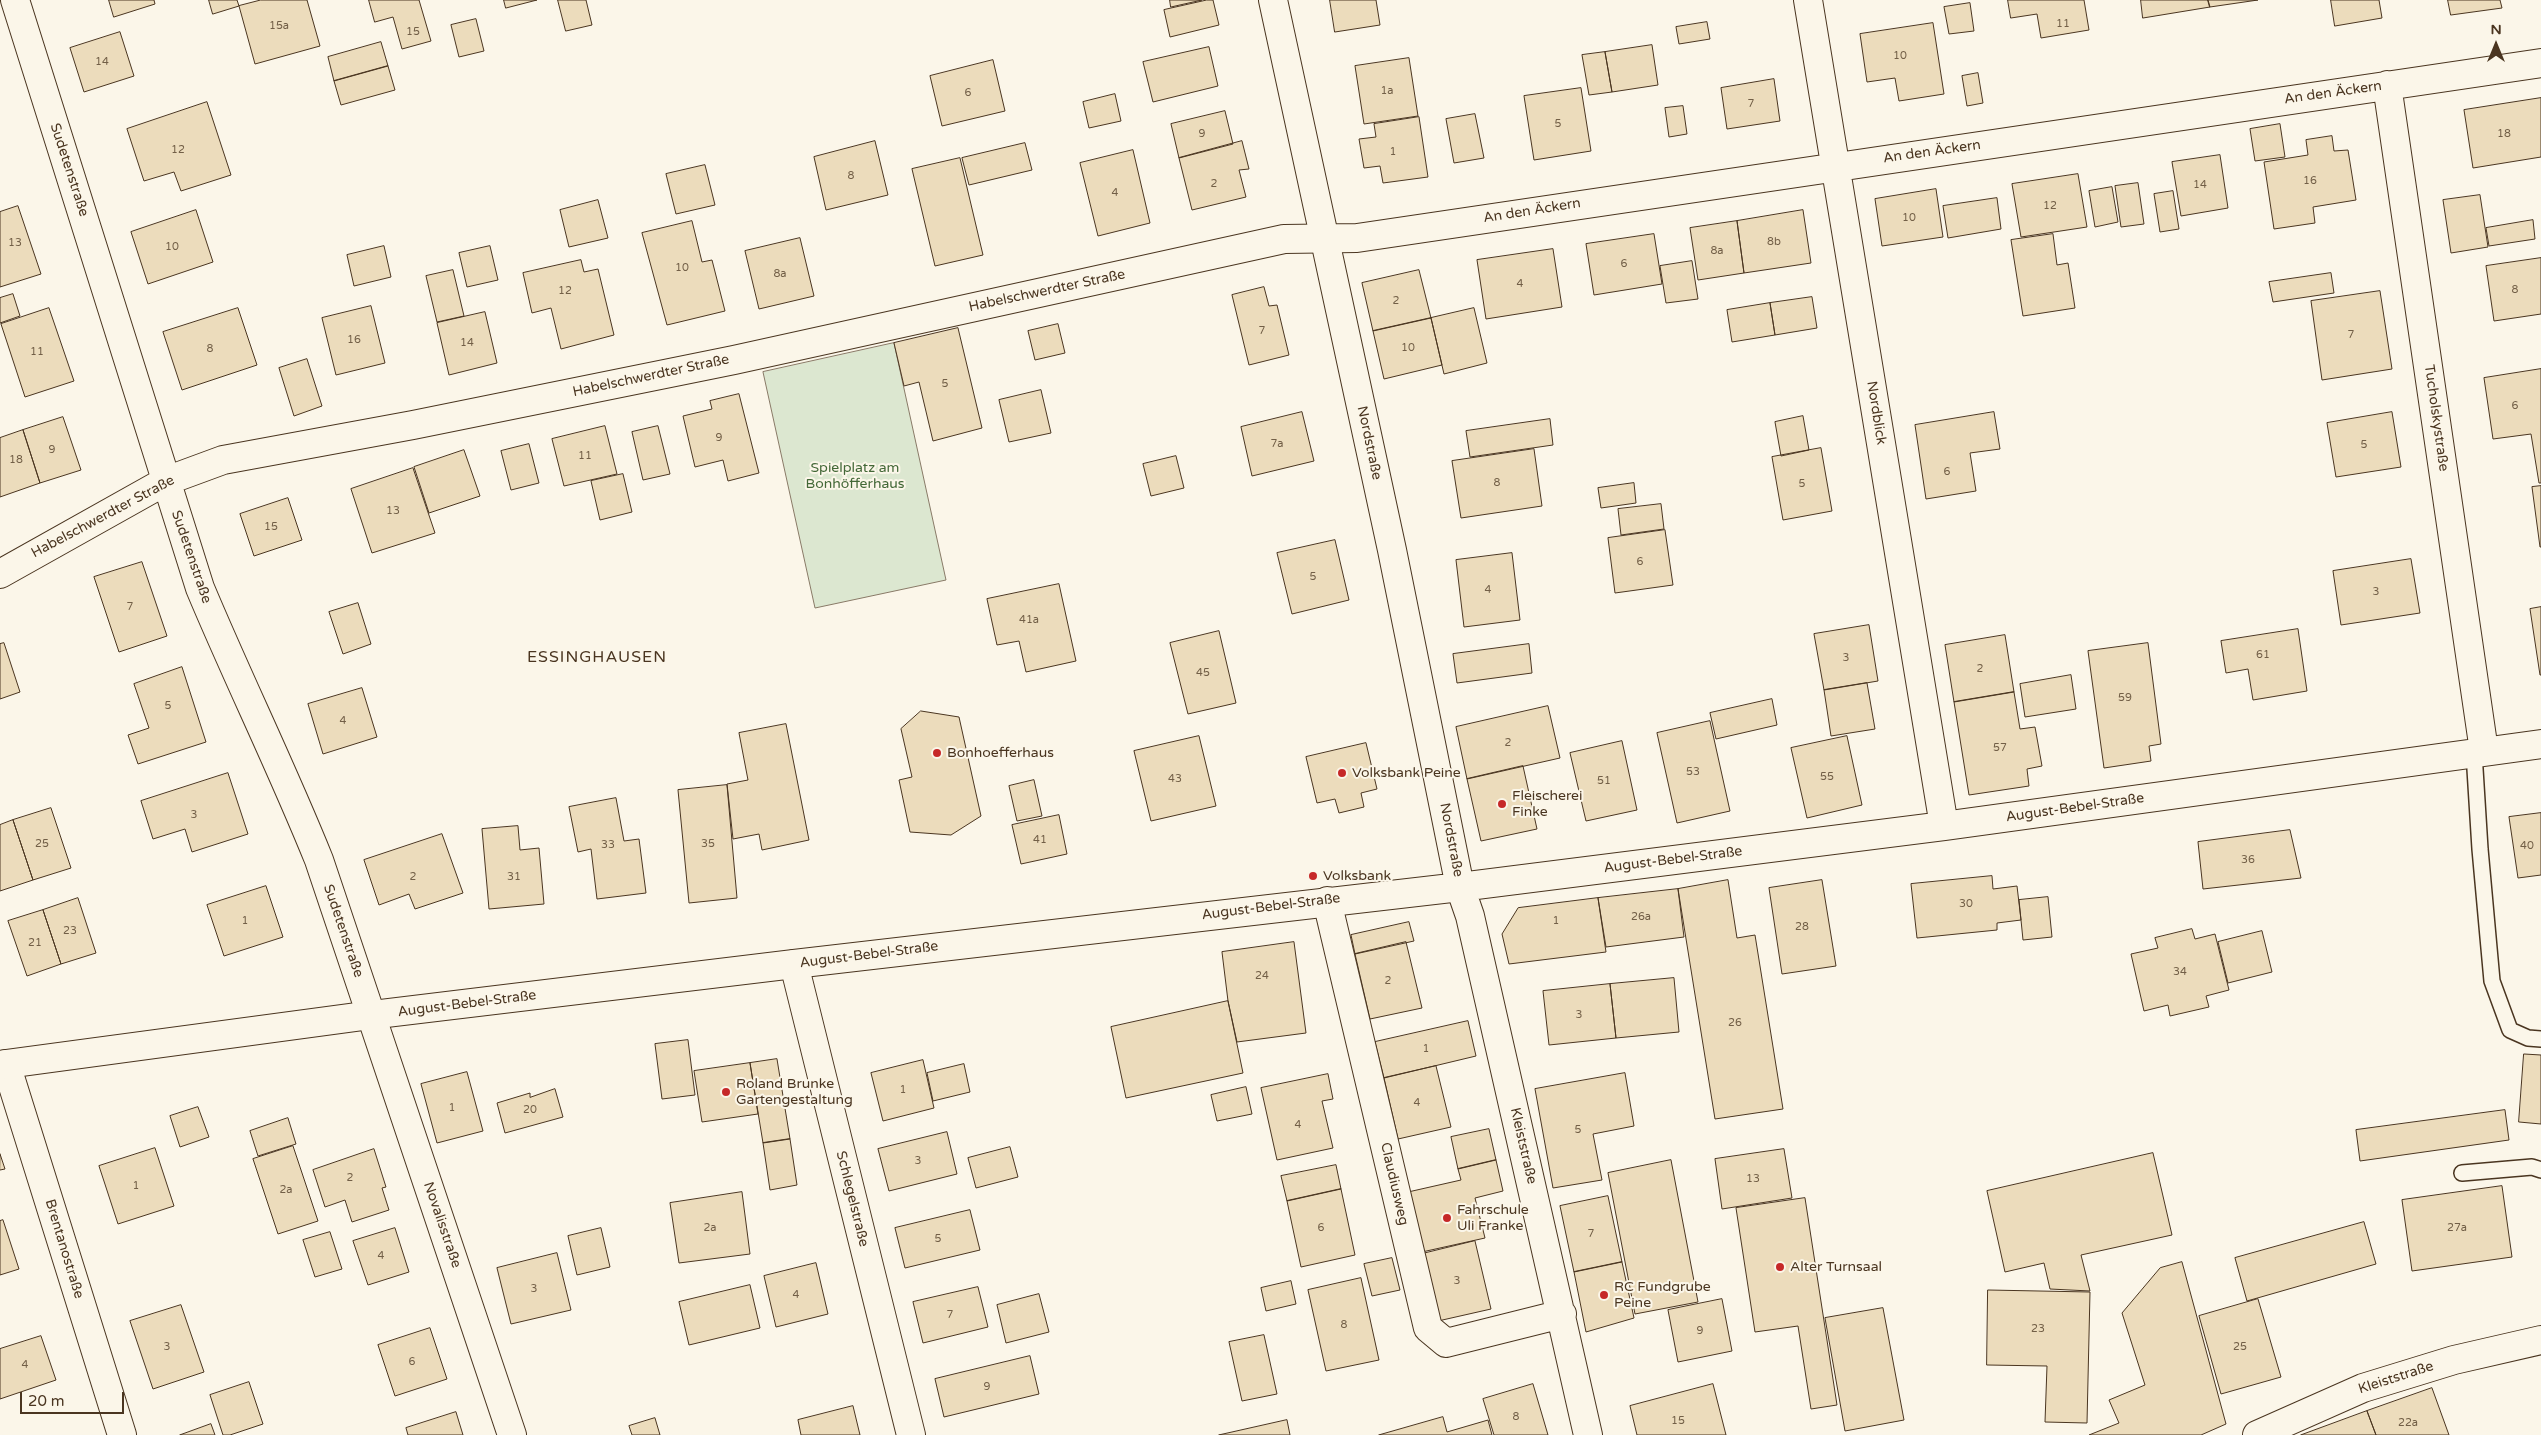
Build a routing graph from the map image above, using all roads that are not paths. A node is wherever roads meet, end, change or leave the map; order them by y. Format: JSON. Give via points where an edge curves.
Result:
{"nodes":[{"id":1,"x":15,"y":0,"type":"edge"},
{"id":2,"x":1274,"y":0,"type":"edge"},
{"id":3,"x":1808,"y":0,"type":"edge"},
{"id":4,"x":2541,"y":63,"type":"edge"},
{"id":5,"x":2387,"y":85,"type":"junction"},
{"id":6,"x":1836,"y":166,"type":"junction"},
{"id":7,"x":1324,"y":238,"type":"junction"},
{"id":8,"x":166,"y":481,"type":"junction"},
{"id":9,"x":0,"y":574,"type":"edge"},
{"id":10,"x":2541,"y":744,"type":"edge"},
{"id":11,"x":2479,"y":752,"type":"junction"},
{"id":12,"x":1944,"y":826,"type":"junction"},
{"id":13,"x":1460,"y":887,"type":"junction"},
{"id":14,"x":1327,"y":901,"type":"junction"},
{"id":15,"x":794,"y":964,"type":"junction"},
{"id":16,"x":372,"y":1015,"type":"junction"},
{"id":17,"x":2541,"y":1038,"type":"edge"},
{"id":18,"x":3,"y":1064,"type":"edge"},
{"id":19,"x":2541,"y":1170,"type":"edge"},
{"id":20,"x":2462,"y":1173,"type":"dead end"},
{"id":21,"x":1562,"y":1314,"type":"junction"},
{"id":22,"x":2541,"y":1340,"type":"edge"},
{"id":23,"x":122,"y":1435,"type":"edge"},
{"id":24,"x":512,"y":1435,"type":"edge"},
{"id":25,"x":911,"y":1435,"type":"edge"},
{"id":26,"x":1588,"y":1435,"type":"edge"},
{"id":27,"x":2258,"y":1435,"type":"edge"}],
"edges":[{"from":1,"to":8,"type":"street","name":"Sudetenstraße"},
{"from":2,"to":7,"type":"street","name":"Nordstraße"},
{"from":3,"to":6,"type":"street","name":"Nordblick"},
{"from":4,"to":5,"type":"street","name":"An den Äckern"},
{"from":5,"to":6,"type":"street","name":"An den Äckern"},
{"from":5,"to":11,"type":"street","name":"Tucholskystraße"},
{"from":6,"to":7,"type":"street","name":"An den Äckern","via":[[1357,238]]},
{"from":6,"to":12,"type":"street","name":"Nordblick"},
{"from":7,"to":8,"type":"street","name":"Habelschwerdter Straße","via":[[1284,239],[734,360],[223,460]]},
{"from":7,"to":13,"type":"street","name":"Nordstraße","via":[[1392,550]]},
{"from":8,"to":9,"type":"street","name":"Habelschwerdter Straße"},
{"from":8,"to":16,"type":"street","name":"Sudetenstraße","via":[[200,588],[239,681],[285,776],[319,860]]},
{"from":10,"to":11,"type":"street","name":"August-Bebel-Straße"},
{"from":11,"to":12,"type":"street","name":"August-Bebel-Straße"},
{"from":11,"to":17,"type":"lane","via":[[2480,849],[2492,981],[2510,1030],[2528,1038]]},
{"from":12,"to":13,"type":"street","name":"August-Bebel-Straße"},
{"from":13,"to":14,"type":"street","name":"August-Bebel-Straße"},
{"from":13,"to":21,"type":"street","name":"Kleiststraße","via":[[1470,916]]},
{"from":14,"to":15,"type":"street","name":"August-Bebel-Straße"},
{"from":14,"to":21,"type":"street","name":"Claudiusweg","via":[[1428,1328],[1446,1343]]},
{"from":15,"to":16,"type":"street","name":"August-Bebel-Straße"},
{"from":15,"to":25,"type":"street","name":"Schlegelstraße"},
{"from":16,"to":18,"type":"street","name":"August-Bebel-Straße"},
{"from":16,"to":24,"type":"street","name":"Novalisstraße"},
{"from":18,"to":23,"type":"street","name":"Brentanostraße"},
{"from":19,"to":20,"type":"lane","via":[[2532,1167]]},
{"from":21,"to":26,"type":"street","name":"Kleiststraße"},
{"from":22,"to":27,"type":"street","name":"Kleiststraße","via":[[2454,1360],[2363,1388]]}]}
